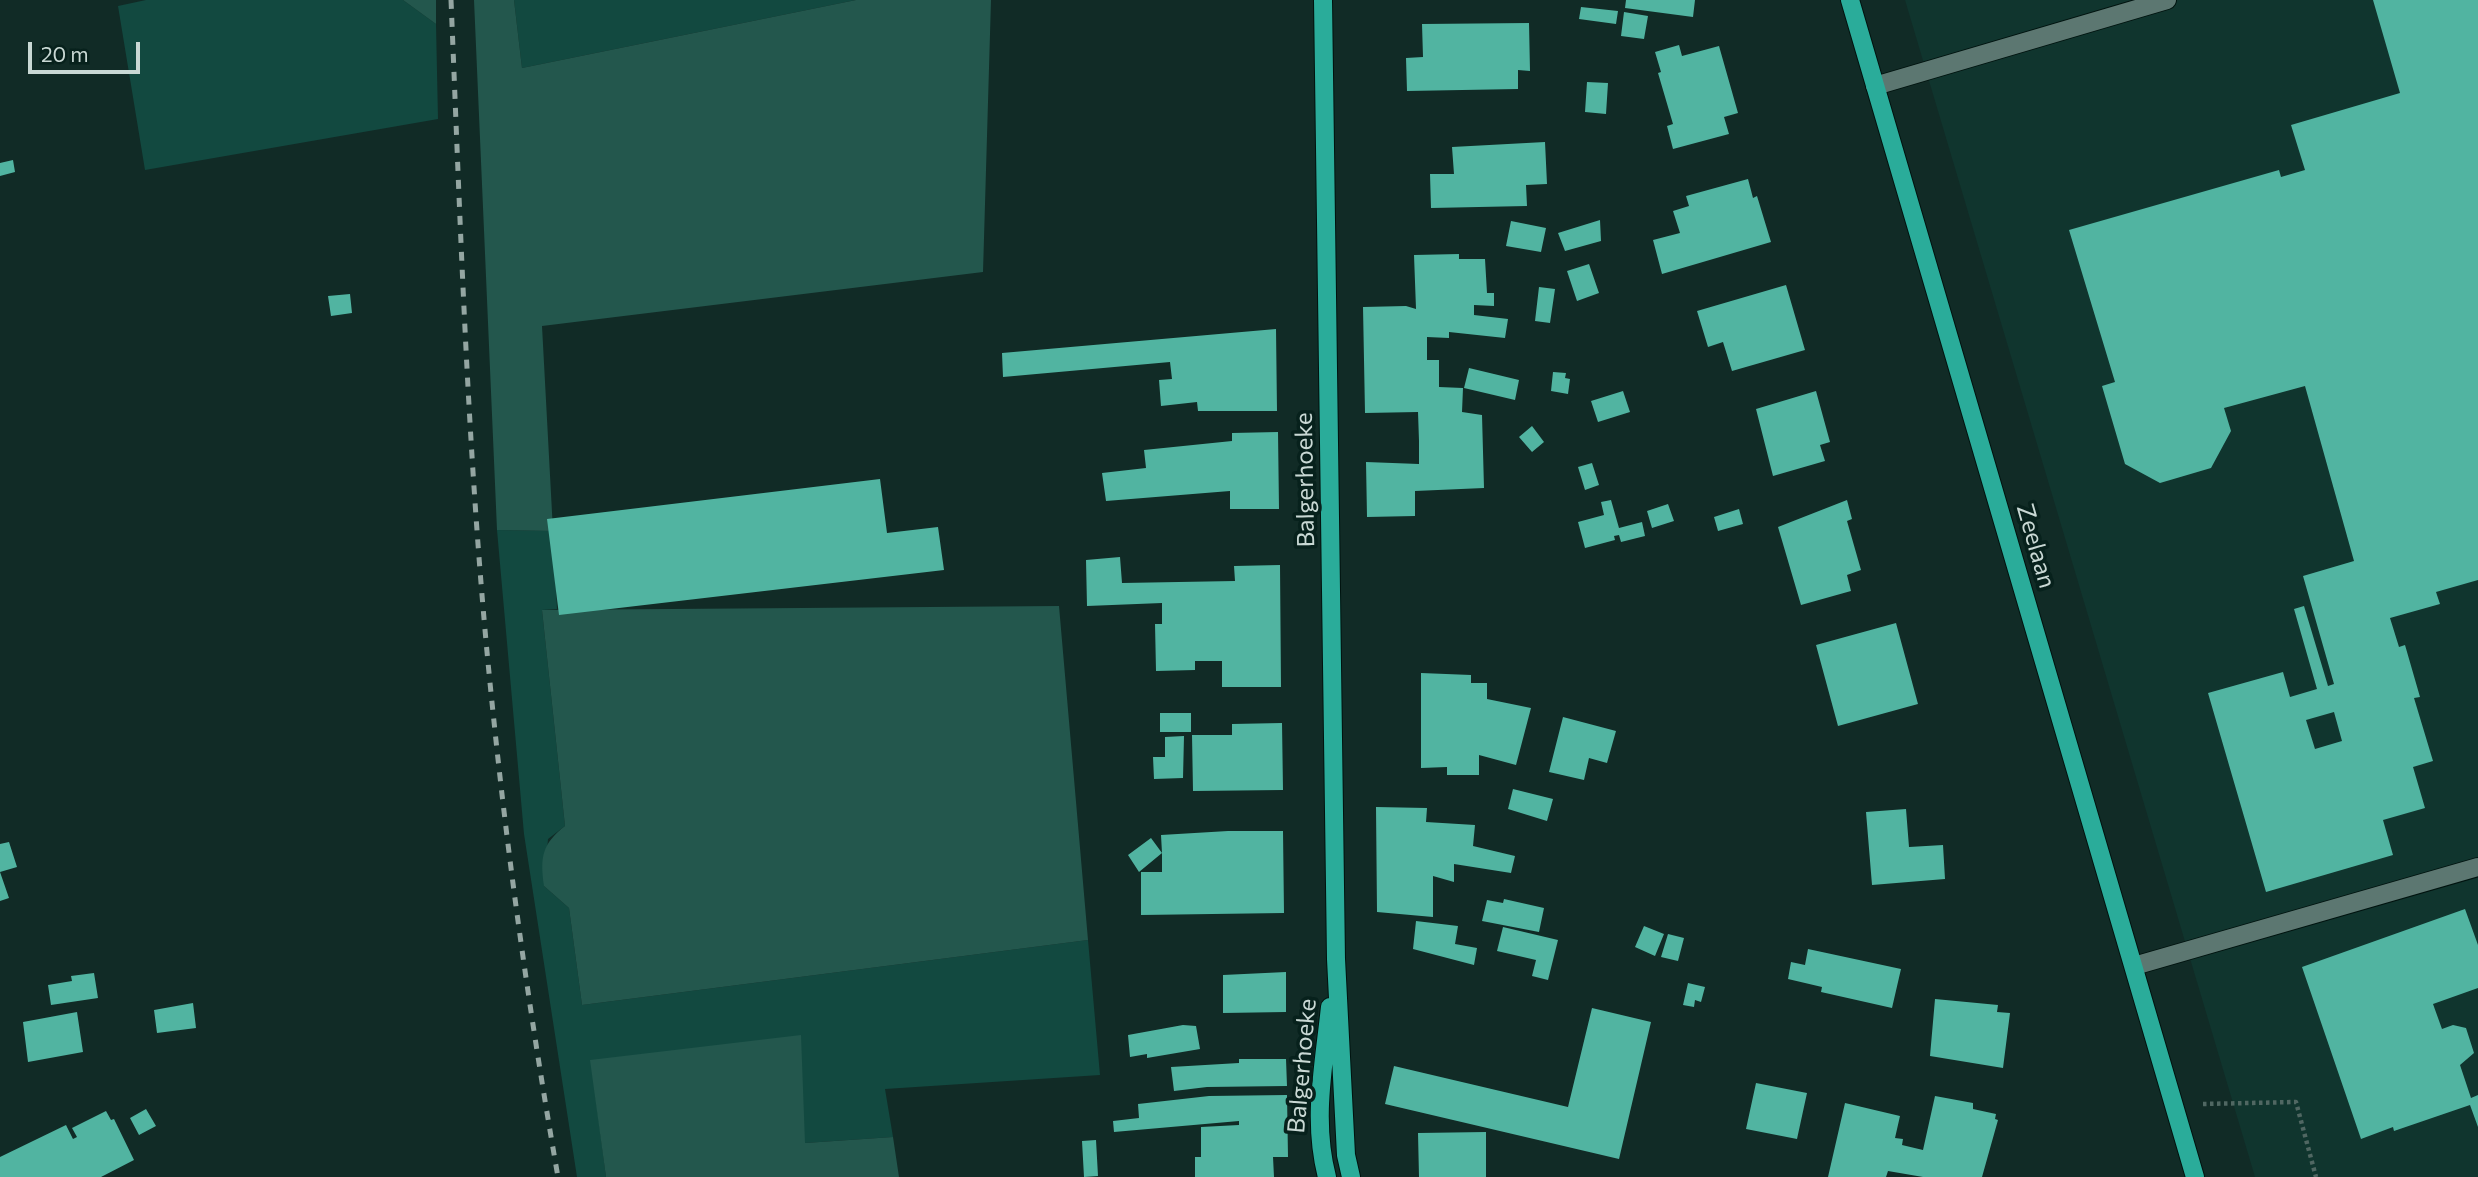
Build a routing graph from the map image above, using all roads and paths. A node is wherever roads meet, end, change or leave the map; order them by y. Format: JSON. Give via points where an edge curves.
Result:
{"nodes":[{"id":1,"x":1323,"y":0,"type":"edge"},
{"id":2,"x":1850,"y":0,"type":"edge"},
{"id":3,"x":2167,"y":0,"type":"edge"},
{"id":4,"x":1875,"y":86,"type":"junction"},
{"id":5,"x":2478,"y":867,"type":"edge"},
{"id":6,"x":1336,"y":959,"type":"junction"},
{"id":7,"x":2134,"y":966,"type":"junction"},
{"id":8,"x":2174,"y":1105,"type":"junction"},
{"id":9,"x":1327,"y":1177,"type":"edge"},
{"id":10,"x":1351,"y":1177,"type":"edge"},
{"id":11,"x":2195,"y":1177,"type":"edge"},
{"id":12,"x":2316,"y":1177,"type":"edge"}],
"edges":[{"from":1,"to":6,"type":"main road","name":"Balgerhoeke"},
{"from":2,"to":4,"type":"main road","name":"Zeelaan"},
{"from":3,"to":4,"type":"lane"},
{"from":4,"to":7,"type":"main road","name":"Zeelaan"},
{"from":5,"to":7,"type":"lane"},
{"from":6,"to":9,"type":"main road","name":"Balgerhoeke","via":[[1318,1108]]},
{"from":6,"to":10,"type":"main road","name":"Balgerhoeke"},
{"from":7,"to":8,"type":"main road","name":"Zeelaan"},
{"from":8,"to":11,"type":"main road","name":"Zeelaan"},
{"from":8,"to":12,"type":"path","via":[[2296,1102]]}]}
